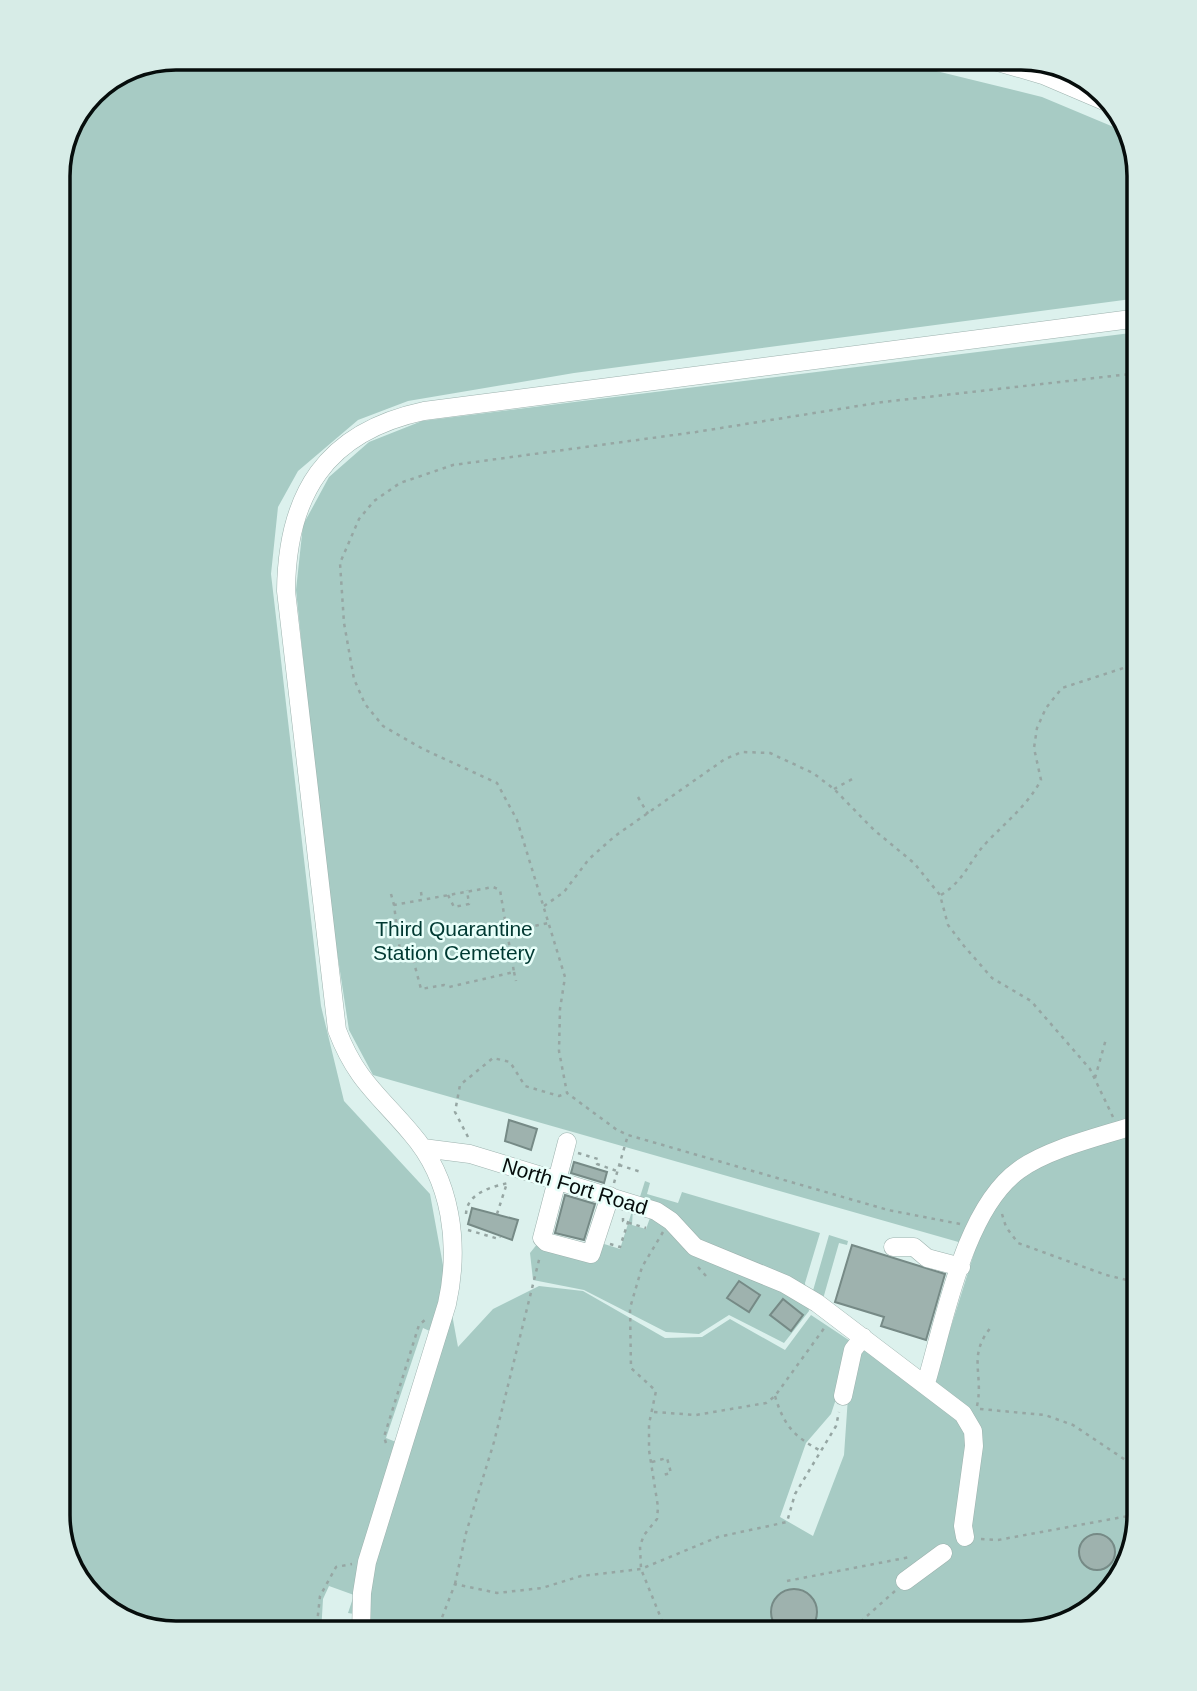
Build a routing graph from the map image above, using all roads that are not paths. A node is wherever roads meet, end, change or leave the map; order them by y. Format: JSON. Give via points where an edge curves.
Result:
{"nodes":[{"id":1,"x":1027,"y":70,"type":"edge"},
{"id":2,"x":1089,"y":95,"type":"edge"},
{"id":3,"x":1127,"y":319,"type":"edge"},
{"id":4,"x":1127,"y":1128,"type":"edge"},
{"id":5,"x":566,"y":1146,"type":"road end"},
{"id":6,"x":424,"y":1148,"type":"junction"},
{"id":7,"x":556,"y":1180,"type":"junction"},
{"id":8,"x":610,"y":1196,"type":"junction"},
{"id":9,"x":893,"y":1247,"type":"dead end"},
{"id":10,"x":961,"y":1267,"type":"junction"},
{"id":11,"x":863,"y":1337,"type":"junction"},
{"id":12,"x":926,"y":1383,"type":"junction"},
{"id":13,"x":843,"y":1396,"type":"road end"},
{"id":14,"x":965,"y":1537,"type":"road end"},
{"id":15,"x":943,"y":1553,"type":"dead end"},
{"id":16,"x":905,"y":1581,"type":"road end"},
{"id":17,"x":361,"y":1621,"type":"edge"}],
"edges":[{"from":1,"to":2,"type":"street"},
{"from":3,"to":6,"type":"street","via":[[424,411],[365,431],[317,475],[291,530],[286,591],[332,1000],[337,1030],[358,1075]]},
{"from":4,"to":10,"type":"street","via":[[1020,1169],[995,1193],[973,1226]]},
{"from":5,"to":7,"type":"street"},
{"from":6,"to":7,"type":"street","name":"North Fort Road","via":[[470,1154],[510,1175]]},
{"from":6,"to":17,"type":"street","via":[[445,1197],[455,1261],[447,1304],[367,1562]]},
{"from":7,"to":8,"type":"street","name":"North Fort Road"},
{"from":7,"to":8,"type":"street","via":[[542,1238],[586,1254],[594,1251]]},
{"from":8,"to":11,"type":"street","name":"North Fort Road","via":[[629,1210],[656,1210],[695,1247],[785,1284]]},
{"from":9,"to":10,"type":"street","via":[[914,1247],[927,1258]]},
{"from":10,"to":12,"type":"street"},
{"from":11,"to":12,"type":"street","name":"North Fort Road"},
{"from":11,"to":13,"type":"street","via":[[853,1350]]},
{"from":12,"to":14,"type":"street","name":"North Fort Road","via":[[969,1411],[974,1446],[962,1526]]},
{"from":15,"to":16,"type":"street"}]}
